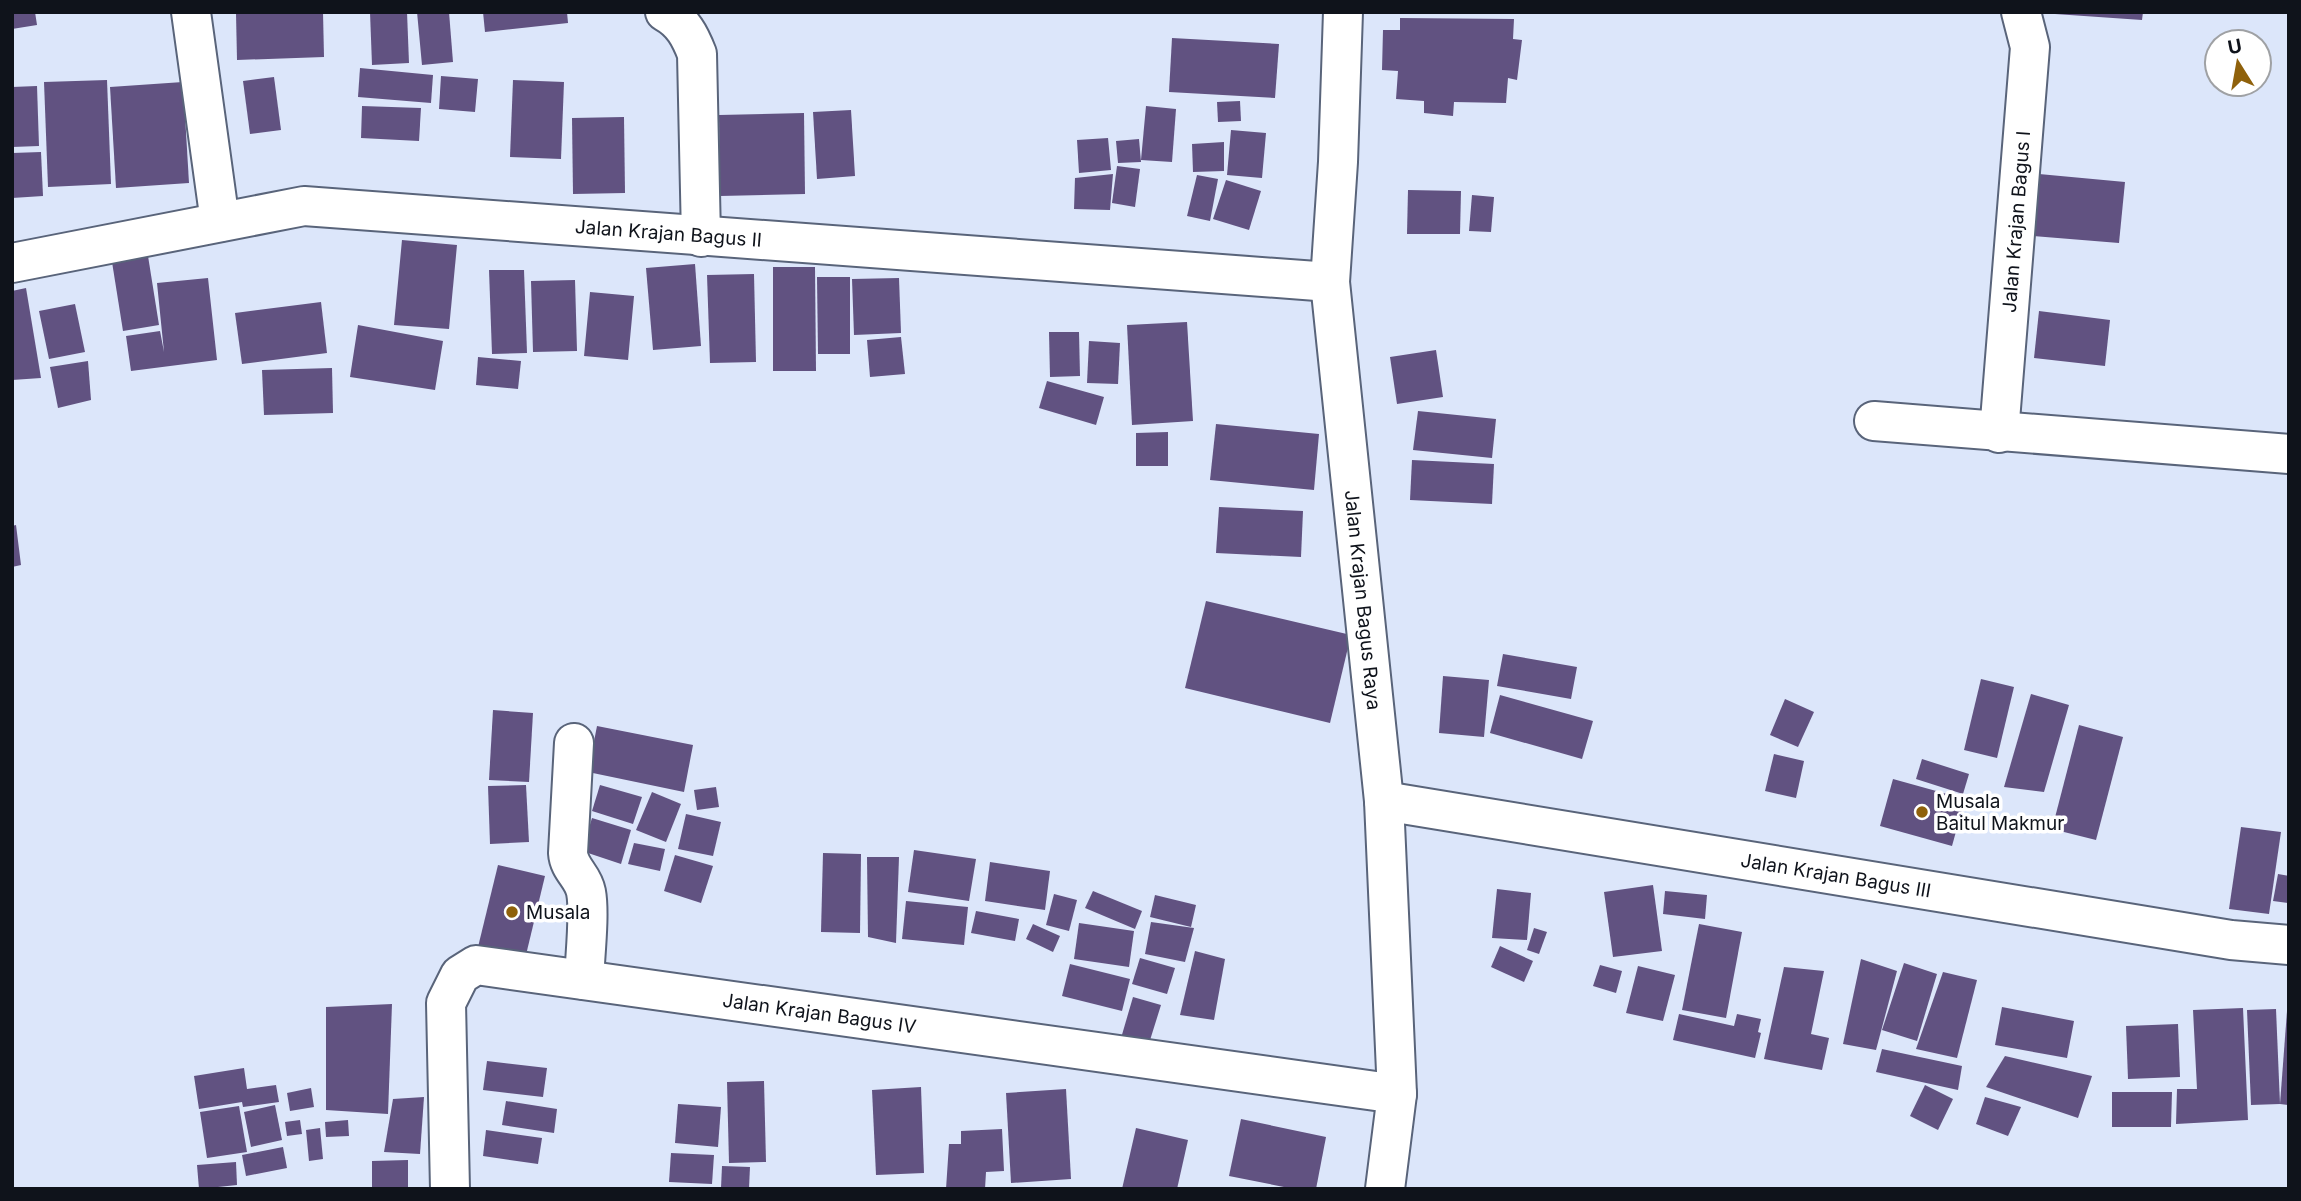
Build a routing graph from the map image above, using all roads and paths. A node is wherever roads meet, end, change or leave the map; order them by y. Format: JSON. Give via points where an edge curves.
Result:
{"nodes":[{"id":1,"x":191,"y":12,"type":"edge"},
{"id":2,"x":665,"y":12,"type":"edge"},
{"id":3,"x":1343,"y":12,"type":"edge"},
{"id":4,"x":2021,"y":12,"type":"edge"},
{"id":5,"x":220,"y":222,"type":"junction"},
{"id":6,"x":701,"y":237,"type":"junction"},
{"id":7,"x":12,"y":263,"type":"edge"},
{"id":8,"x":1330,"y":282,"type":"junction"},
{"id":9,"x":1874,"y":421,"type":"dead end"},
{"id":10,"x":1999,"y":433,"type":"junction"},
{"id":11,"x":2289,"y":454,"type":"edge"},
{"id":12,"x":574,"y":743,"type":"dead end"},
{"id":13,"x":1384,"y":801,"type":"junction"},
{"id":14,"x":2289,"y":946,"type":"edge"},
{"id":15,"x":584,"y":980,"type":"junction"},
{"id":16,"x":1397,"y":1094,"type":"junction"},
{"id":17,"x":450,"y":1189,"type":"edge"},
{"id":18,"x":1385,"y":1189,"type":"edge"}],
"edges":[{"from":1,"to":5,"type":"street"},
{"from":2,"to":6,"type":"street","via":[[688,32],[697,54]]},
{"from":3,"to":8,"type":"street","name":"Jalan Krajan Bagus Raya"},
{"from":4,"to":10,"type":"street","name":"Jalan Krajan Bagus I","via":[[2031,47]]},
{"from":5,"to":6,"type":"street","name":"Jalan Krajan Bagus II","via":[[304,206]]},
{"from":5,"to":7,"type":"street","name":"Jalan Krajan Bagus II"},
{"from":6,"to":8,"type":"street","name":"Jalan Krajan Bagus II"},
{"from":8,"to":13,"type":"street","name":"Jalan Krajan Bagus Raya"},
{"from":9,"to":10,"type":"street"},
{"from":10,"to":11,"type":"street"},
{"from":12,"to":15,"type":"street","via":[[568,853],[587,894]]},
{"from":13,"to":14,"type":"street","name":"Jalan Krajan Bagus III"},
{"from":13,"to":16,"type":"street","name":"Jalan Krajan Bagus Raya"},
{"from":15,"to":16,"type":"street","name":"Jalan Krajan Bagus IV"},
{"from":15,"to":17,"type":"street","name":"Jalan Krajan Bagus IV","via":[[476,965],[460,975],[446,1003]]},
{"from":16,"to":18,"type":"street","name":"Jalan Krajan Bagus Raya"}]}
